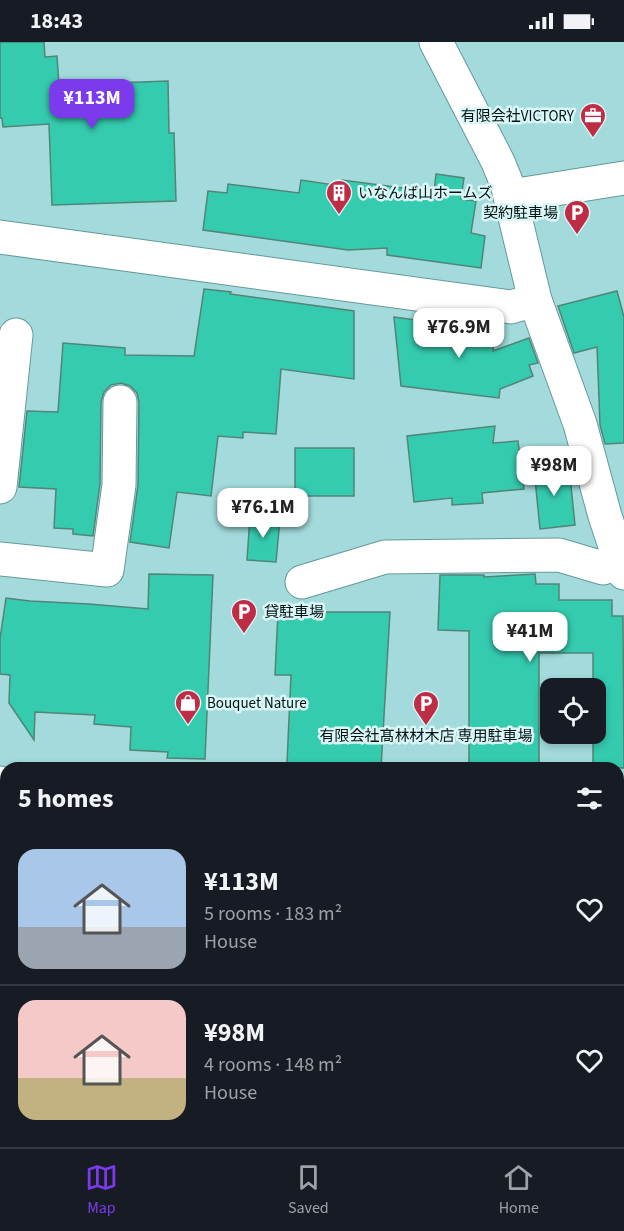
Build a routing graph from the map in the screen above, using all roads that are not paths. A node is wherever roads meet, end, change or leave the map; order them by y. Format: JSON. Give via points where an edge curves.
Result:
{"nodes":[{"id":1,"x":436,"y":42,"type":"edge"},
{"id":2,"x":624,"y":178,"type":"edge"},
{"id":3,"x":511,"y":196,"type":"junction"},
{"id":4,"x":0,"y":237,"type":"edge"},
{"id":5,"x":535,"y":300,"type":"junction"},
{"id":6,"x":16,"y":335,"type":"dead end"},
{"id":7,"x":120,"y":402,"type":"dead end"},
{"id":8,"x":0,"y":487,"type":"edge"},
{"id":9,"x":0,"y":559,"type":"edge"},
{"id":10,"x":622,"y":567,"type":"edge"},
{"id":11,"x":302,"y":582,"type":"dead end"}],
"edges":[{"from":1,"to":3,"type":"street"},
{"from":2,"to":3,"type":"street"},
{"from":3,"to":5,"type":"street"},
{"from":4,"to":5,"type":"street","via":[[511,307]]},
{"from":5,"to":10,"type":"street","via":[[580,424]]},
{"from":6,"to":8,"type":"street"},
{"from":7,"to":9,"type":"street","via":[[119,485],[107,570]]},
{"from":10,"to":11,"type":"street","via":[[603,568],[559,555],[385,557]]}]}
